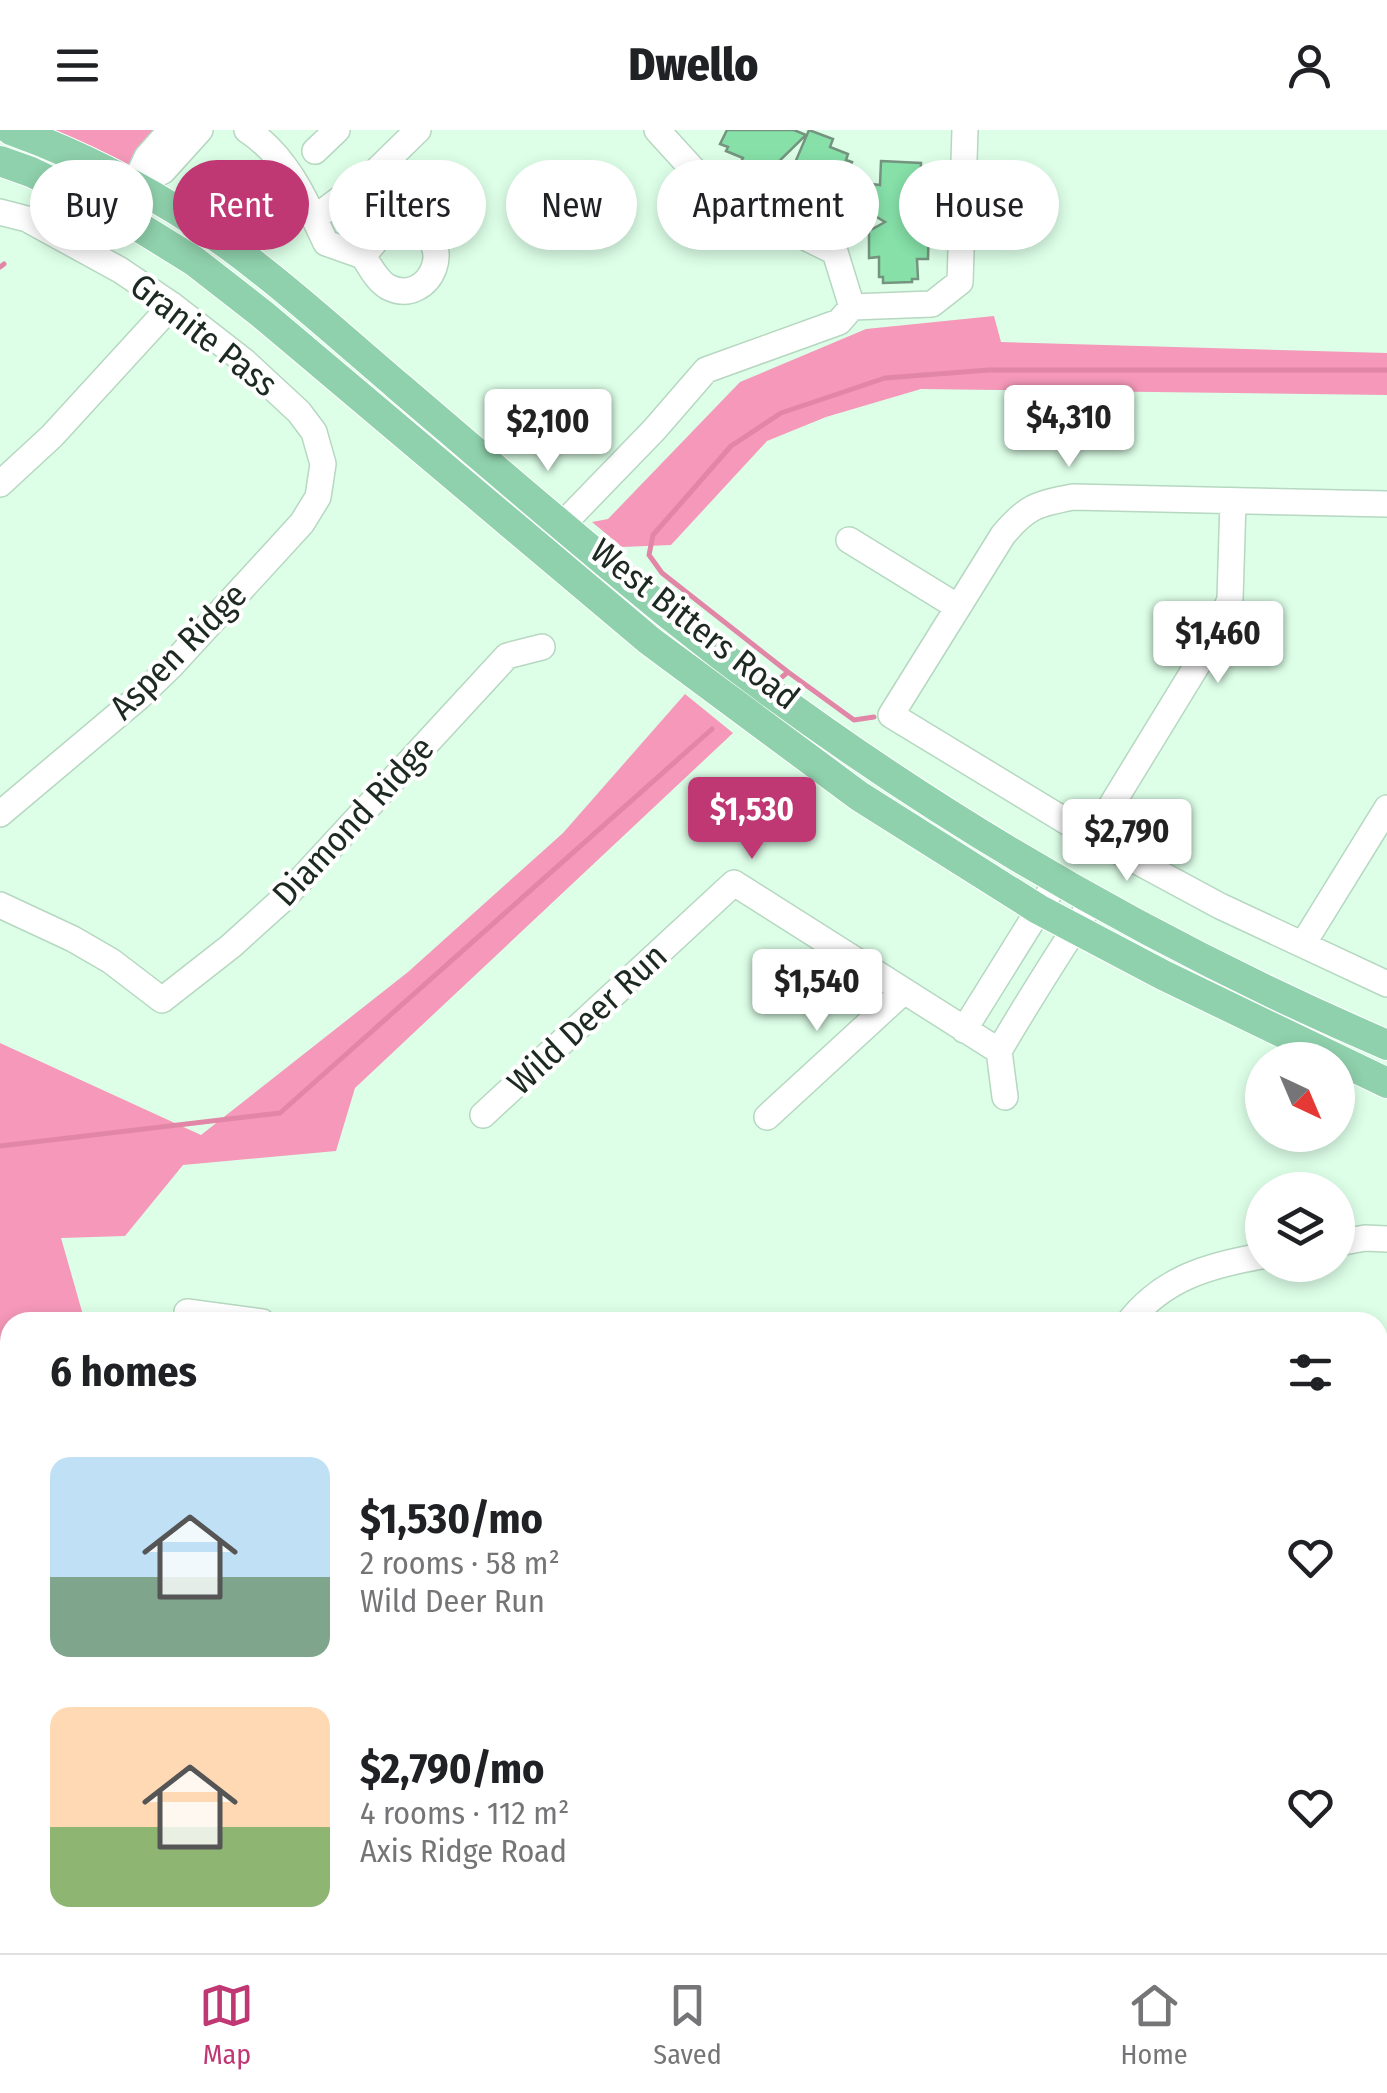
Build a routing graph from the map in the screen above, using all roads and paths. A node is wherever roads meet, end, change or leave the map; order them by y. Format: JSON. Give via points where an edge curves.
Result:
{"nodes":[{"id":1,"x":10,"y":130,"type":"edge"},
{"id":2,"x":170,"y":130,"type":"edge"},
{"id":3,"x":200,"y":130,"type":"edge"},
{"id":4,"x":246,"y":130,"type":"edge"},
{"id":5,"x":338,"y":130,"type":"edge"},
{"id":6,"x":416,"y":130,"type":"edge"},
{"id":7,"x":657,"y":130,"type":"edge"},
{"id":8,"x":965,"y":130,"type":"edge"},
{"id":9,"x":315,"y":151,"type":"dead end"},
{"id":10,"x":82,"y":160,"type":"edge"},
{"id":11,"x":146,"y":160,"type":"edge"},
{"id":12,"x":0,"y":161,"type":"edge"},
{"id":13,"x":30,"y":172,"type":"edge"},
{"id":14,"x":153,"y":176,"type":"edge"},
{"id":15,"x":153,"y":198,"type":"edge"},
{"id":16,"x":0,"y":212,"type":"edge"},
{"id":17,"x":314,"y":218,"type":"junction"},
{"id":18,"x":153,"y":236,"type":"edge"},
{"id":19,"x":363,"y":256,"type":"dead end"},
{"id":20,"x":172,"y":305,"type":"junction"},
{"id":21,"x":852,"y":307,"type":"junction"},
{"id":22,"x":323,"y":464,"type":"joint"},
{"id":23,"x":0,"y":484,"type":"edge"},
{"id":24,"x":1233,"y":501,"type":"junction"},
{"id":25,"x":1387,"y":504,"type":"edge"},
{"id":26,"x":562,"y":526,"type":"junction"},
{"id":27,"x":850,"y":540,"type":"dead end"},
{"id":28,"x":958,"y":607,"type":"junction"},
{"id":29,"x":672,"y":616,"type":"junction"},
{"id":30,"x":650,"y":641,"type":"junction"},
{"id":31,"x":542,"y":647,"type":"dead end"},
{"id":32,"x":1387,"y":808,"type":"edge"},
{"id":33,"x":0,"y":814,"type":"edge"},
{"id":34,"x":1092,"y":837,"type":"junction"},
{"id":35,"x":1058,"y":879,"type":"junction"},
{"id":36,"x":1093,"y":900,"type":"junction"},
{"id":37,"x":0,"y":905,"type":"edge"},
{"id":38,"x":1038,"y":909,"type":"junction"},
{"id":39,"x":1075,"y":928,"type":"junction"},
{"id":40,"x":1302,"y":944,"type":"junction"},
{"id":41,"x":999,"y":974,"type":"junction"},
{"id":42,"x":1387,"y":984,"type":"edge"},
{"id":43,"x":904,"y":992,"type":"junction"},
{"id":44,"x":1032,"y":994,"type":"junction"},
{"id":45,"x":964,"y":1030,"type":"junction"},
{"id":46,"x":1387,"y":1045,"type":"edge"},
{"id":47,"x":999,"y":1051,"type":"junction"},
{"id":48,"x":1387,"y":1083,"type":"edge"},
{"id":49,"x":1005,"y":1097,"type":"dead end"},
{"id":50,"x":483,"y":1114,"type":"dead end"},
{"id":51,"x":767,"y":1117,"type":"dead end"},
{"id":52,"x":1387,"y":1239,"type":"edge"},
{"id":53,"x":1355,"y":1240,"type":"edge"},
{"id":54,"x":1245,"y":1259,"type":"edge"},
{"id":55,"x":1138,"y":1312,"type":"edge"}],
"edges":[{"from":1,"to":10,"type":"main road","name":"West Bitters Road"},
{"from":2,"to":11,"type":"street"},
{"from":3,"to":14,"type":"street"},
{"from":4,"to":17,"type":"street","via":[[286,167]]},
{"from":5,"to":9,"type":"street"},
{"from":6,"to":17,"type":"street","via":[[373,174]]},
{"from":7,"to":21,"type":"street","via":[[698,176],[738,204],[835,252]]},
{"from":8,"to":21,"type":"street","via":[[960,282],[932,304]]},
{"from":12,"to":13,"type":"main road","name":"West Bitters Road"},
{"from":15,"to":26,"type":"main road","name":"West Bitters Road","via":[[304,306]]},
{"from":16,"to":20,"type":"street","name":"Granite Pass","via":[[27,219]]},
{"from":17,"to":19,"type":"street","via":[[326,243]]},
{"from":18,"to":30,"type":"main road","name":"West Bitters Road","via":[[262,314]]},
{"from":20,"to":22,"type":"street","name":"Granite Pass","via":[[299,412],[314,432]]},
{"from":20,"to":23,"type":"street"},
{"from":21,"to":26,"type":"street","via":[[839,322],[706,370]]},
{"from":22,"to":33,"type":"street","name":"Aspen Ridge","via":[[318,497],[302,523],[184,652]]},
{"from":24,"to":25,"type":"street"},
{"from":24,"to":28,"type":"street","via":[[1073,497],[1040,503],[1002,535]]},
{"from":24,"to":34,"type":"street","via":[[1230,599],[1218,630]]},
{"from":26,"to":29,"type":"main road","name":"West Bitters Road"},
{"from":27,"to":28,"type":"street"},
{"from":28,"to":34,"type":"street","via":[[892,715]]},
{"from":29,"to":30,"type":"main road"},
{"from":29,"to":35,"type":"main road","name":"West Bitters Road","via":[[869,761]]},
{"from":30,"to":38,"type":"main road","name":"West Bitters Road","via":[[859,796]]},
{"from":31,"to":37,"type":"street","name":"Diamond Ridge","via":[[507,656],[283,898],[162,1000],[73,939]]},
{"from":32,"to":40,"type":"street"},
{"from":34,"to":40,"type":"street"},
{"from":35,"to":36,"type":"main road","name":"West Bitters Road"},
{"from":35,"to":38,"type":"street"},
{"from":36,"to":39,"type":"street"},
{"from":36,"to":46,"type":"main road","name":"West Bitters Road"},
{"from":38,"to":39,"type":"main road","name":"West Bitters Road"},
{"from":38,"to":41,"type":"street"},
{"from":39,"to":44,"type":"street"},
{"from":39,"to":48,"type":"main road","name":"West Bitters Road"},
{"from":40,"to":42,"type":"street"},
{"from":41,"to":44,"type":"street"},
{"from":41,"to":45,"type":"street"},
{"from":43,"to":45,"type":"street","name":"Wild Deer Run"},
{"from":43,"to":50,"type":"street","name":"Wild Deer Run","via":[[734,883]]},
{"from":43,"to":51,"type":"street"},
{"from":44,"to":47,"type":"street"},
{"from":45,"to":47,"type":"street","name":"Wild Deer Run"},
{"from":47,"to":49,"type":"street"},
{"from":52,"to":53,"type":"street"},
{"from":54,"to":55,"type":"street","via":[[1178,1279]]}]}
